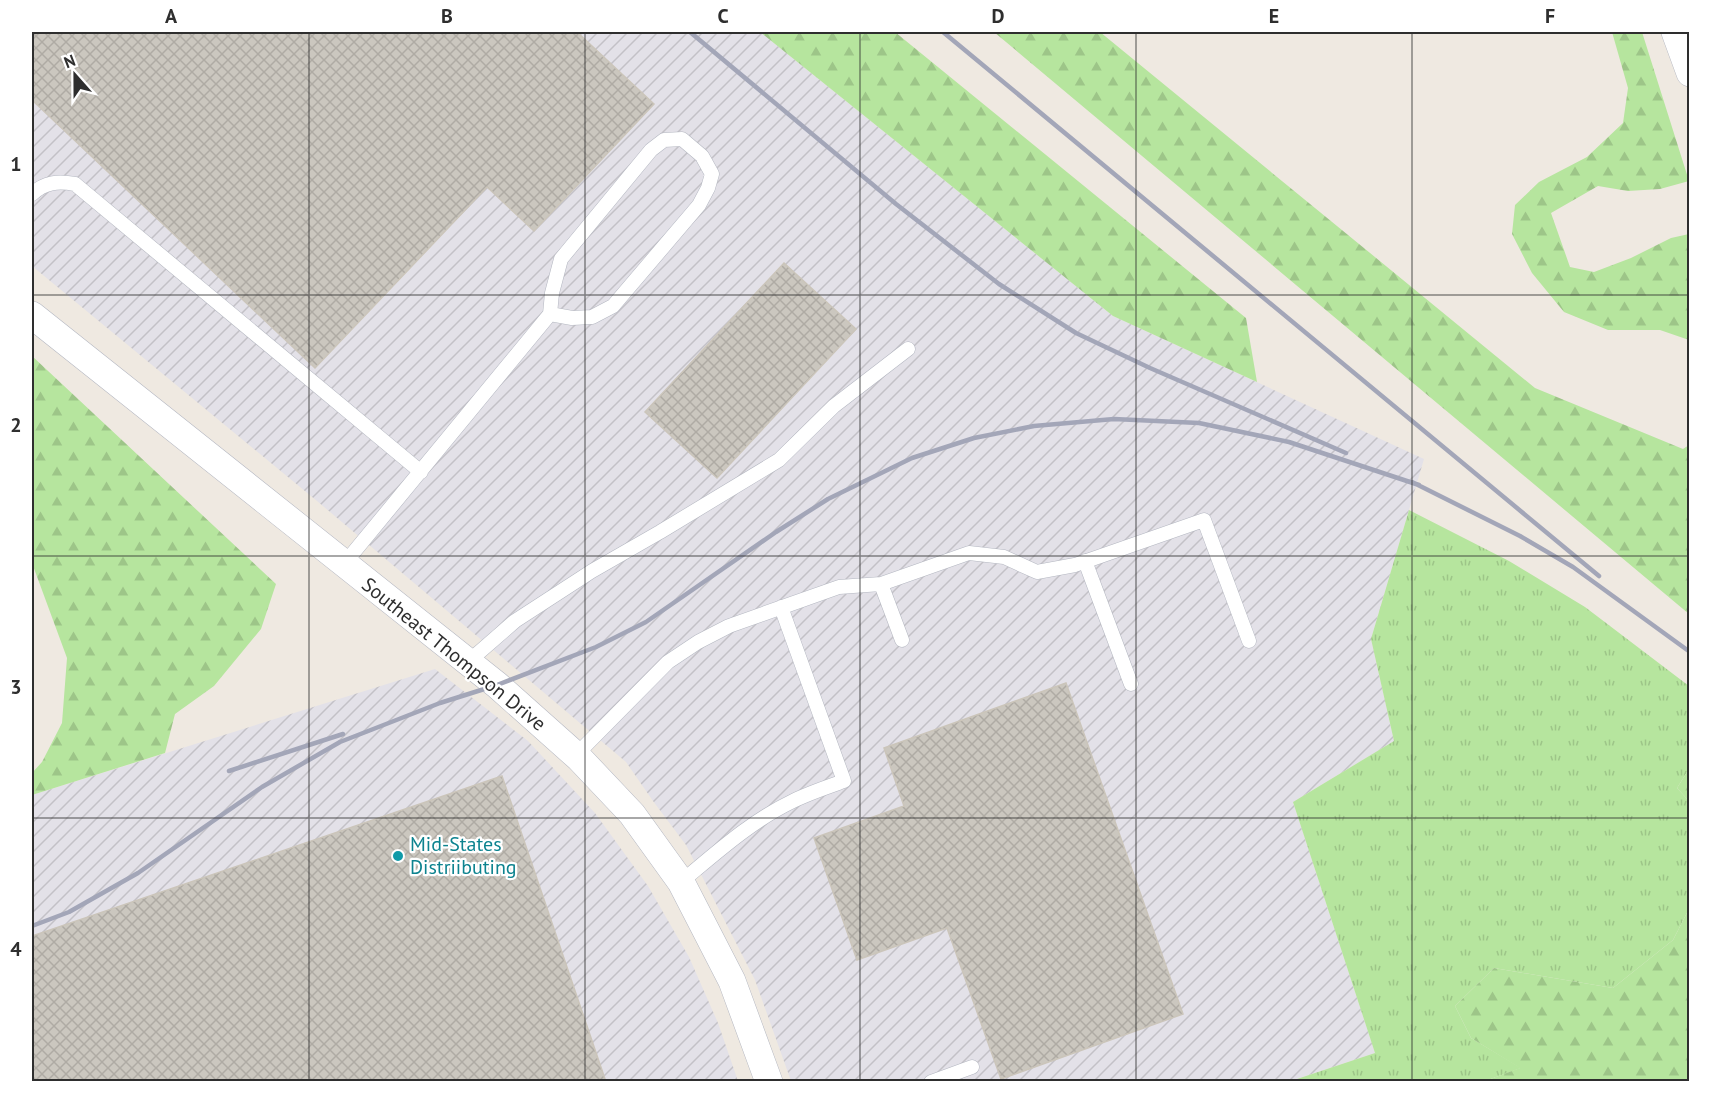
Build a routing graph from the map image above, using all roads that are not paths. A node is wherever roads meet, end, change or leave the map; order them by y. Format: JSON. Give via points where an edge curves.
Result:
{"nodes":[{"id":1,"x":1675,"y":32,"type":"edge"},
{"id":2,"x":1689,"y":73,"type":"edge"},
{"id":3,"x":33,"y":190,"type":"edge"},
{"id":4,"x":550,"y":314,"type":"junction"},
{"id":5,"x":32,"y":315,"type":"edge"},
{"id":6,"x":908,"y":349,"type":"dead end"},
{"id":7,"x":421,"y":472,"type":"junction"},
{"id":8,"x":1085,"y":561,"type":"junction"},
{"id":9,"x":344,"y":564,"type":"junction"},
{"id":10,"x":881,"y":584,"type":"junction"},
{"id":11,"x":781,"y":607,"type":"junction"},
{"id":12,"x":902,"y":640,"type":"dead end"},
{"id":13,"x":1249,"y":641,"type":"dead end"},
{"id":14,"x":468,"y":662,"type":"junction"},
{"id":15,"x":1131,"y":684,"type":"dead end"},
{"id":16,"x":576,"y":755,"type":"junction"},
{"id":17,"x":681,"y":882,"type":"junction"},
{"id":18,"x":972,"y":1067,"type":"dead end"},
{"id":19,"x":769,"y":1082,"type":"edge"},
{"id":20,"x":931,"y":1082,"type":"edge"}],
"edges":[{"from":1,"to":2,"type":"street"},
{"from":3,"to":7,"type":"lane","via":[[58,181],[75,184]]},
{"from":4,"to":4,"type":"lane","via":[[561,259],[651,150],[664,140],[682,139],[702,156],[712,174],[699,205],[613,306],[592,316]]},
{"from":4,"to":7,"type":"lane"},
{"from":5,"to":9,"type":"street","name":"Southeast Thompson Drive"},
{"from":6,"to":14,"type":"lane","via":[[834,406],[779,460],[515,621]]},
{"from":7,"to":9,"type":"lane"},
{"from":8,"to":10,"type":"lane","via":[[1037,572],[1004,557],[969,553]]},
{"from":8,"to":13,"type":"lane","via":[[1204,519]]},
{"from":8,"to":15,"type":"lane"},
{"from":9,"to":14,"type":"street","name":"Southeast Thompson Drive"},
{"from":10,"to":11,"type":"lane","via":[[839,587]]},
{"from":10,"to":12,"type":"lane"},
{"from":11,"to":16,"type":"lane","via":[[729,626],[668,662]]},
{"from":11,"to":17,"type":"lane","via":[[844,781],[770,813]]},
{"from":14,"to":16,"type":"street","name":"Southeast Thompson Drive"},
{"from":16,"to":17,"type":"street","name":"Southeast Thompson Drive","via":[[632,814]]},
{"from":17,"to":19,"type":"street","name":"Southeast Thompson Drive","via":[[732,981]]},
{"from":18,"to":20,"type":"lane"}]}
